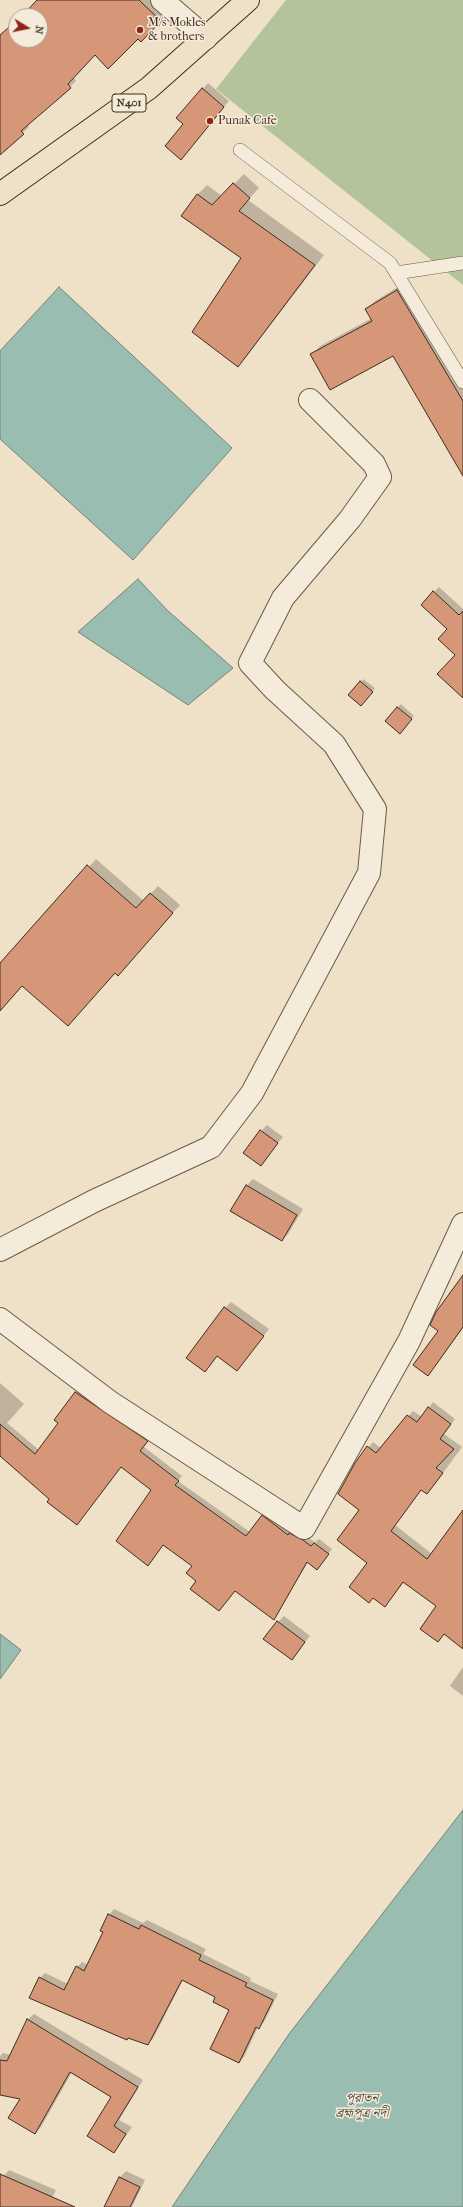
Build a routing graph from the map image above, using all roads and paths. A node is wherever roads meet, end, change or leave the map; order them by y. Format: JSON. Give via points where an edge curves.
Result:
{"nodes":[{"id":1,"x":162,"y":0,"type":"edge"},
{"id":2,"x":248,"y":0,"type":"edge"},
{"id":3,"x":206,"y":38,"type":"junction"},
{"id":4,"x":240,"y":150,"type":"dead end"},
{"id":5,"x":0,"y":194,"type":"edge"},
{"id":6,"x":463,"y":263,"type":"edge"},
{"id":7,"x":396,"y":273,"type":"junction"},
{"id":8,"x":463,"y":382,"type":"edge"},
{"id":9,"x":310,"y":400,"type":"dead end"},
{"id":10,"x":463,"y":1224,"type":"edge"},
{"id":11,"x":0,"y":1250,"type":"edge"},
{"id":12,"x":0,"y":1319,"type":"edge"}],
"edges":[{"from":1,"to":3,"type":"street"},
{"from":2,"to":3,"type":"highway","number":"N401"},
{"from":3,"to":5,"type":"highway","number":"N401","via":[[150,88]]},
{"from":4,"to":7,"type":"lane","via":[[390,263]]},
{"from":6,"to":7,"type":"lane"},
{"from":7,"to":8,"type":"lane"},
{"from":9,"to":11,"type":"street","via":[[374,464],[380,477],[350,519],[283,598],[250,663],[275,690],[334,744],[375,809],[369,873],[252,1093],[210,1147],[94,1201]]},
{"from":10,"to":12,"type":"street","via":[[409,1341],[304,1528],[110,1402]]}]}
